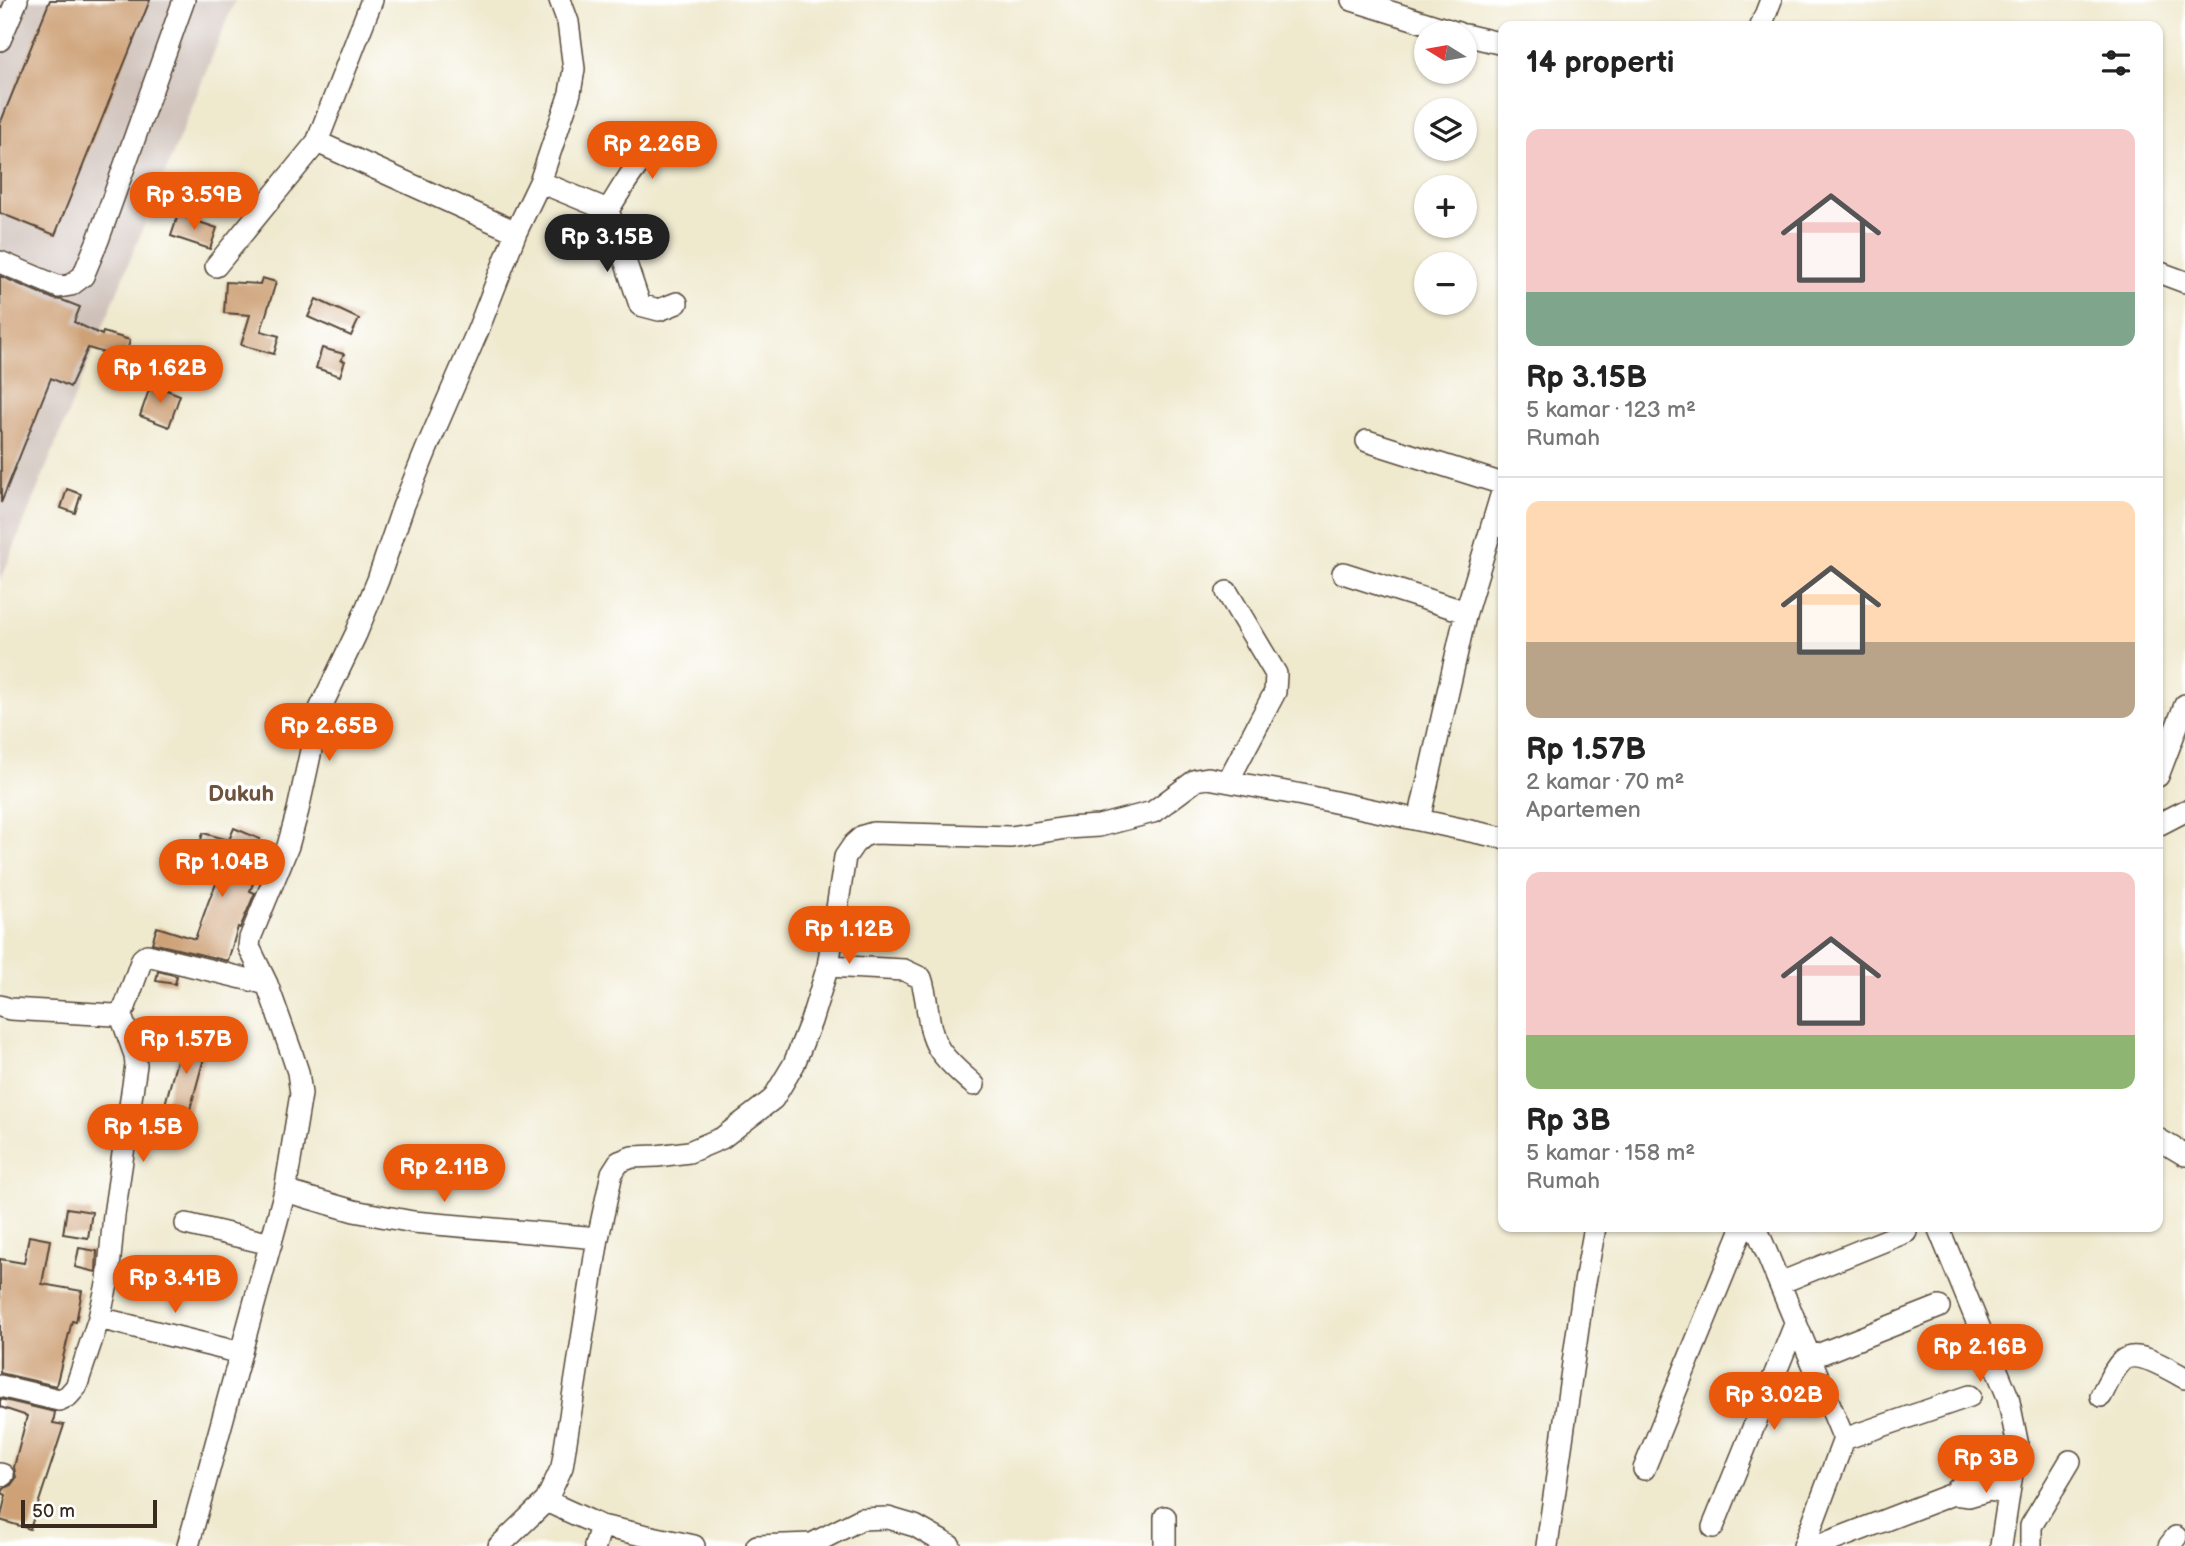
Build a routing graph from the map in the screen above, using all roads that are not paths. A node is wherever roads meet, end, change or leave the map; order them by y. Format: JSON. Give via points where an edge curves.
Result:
{"nodes":[{"id":1,"x":17,"y":0,"type":"edge"},
{"id":2,"x":184,"y":0,"type":"edge"},
{"id":3,"x":372,"y":0,"type":"edge"},
{"id":4,"x":560,"y":0,"type":"edge"},
{"id":5,"x":1352,"y":0,"type":"edge"},
{"id":6,"x":1771,"y":0,"type":"edge"},
{"id":7,"x":1419,"y":21,"type":"edge"},
{"id":8,"x":1763,"y":21,"type":"edge"},
{"id":9,"x":1477,"y":39,"type":"edge"},
{"id":10,"x":0,"y":40,"type":"edge"},
{"id":11,"x":1498,"y":43,"type":"edge"},
{"id":12,"x":317,"y":142,"type":"junction"},
{"id":13,"x":698,"y":150,"type":"dead end"},
{"id":14,"x":540,"y":182,"type":"junction"},
{"id":15,"x":608,"y":210,"type":"junction"},
{"id":16,"x":516,"y":232,"type":"junction"},
{"id":17,"x":0,"y":262,"type":"edge"},
{"id":18,"x":216,"y":266,"type":"dead end"},
{"id":19,"x":2163,"y":274,"type":"edge"},
{"id":20,"x":2185,"y":282,"type":"edge"},
{"id":21,"x":677,"y":303,"type":"dead end"},
{"id":22,"x":1367,"y":440,"type":"dead end"},
{"id":23,"x":1498,"y":485,"type":"edge"},
{"id":24,"x":1498,"y":504,"type":"edge"},
{"id":25,"x":1343,"y":573,"type":"dead end"},
{"id":26,"x":1227,"y":592,"type":"dead end"},
{"id":27,"x":1466,"y":612,"type":"junction"},
{"id":28,"x":2185,"y":705,"type":"edge"},
{"id":29,"x":2178,"y":746,"type":"edge"},
{"id":30,"x":2163,"y":768,"type":"edge"},
{"id":31,"x":1228,"y":781,"type":"junction"},
{"id":32,"x":2185,"y":811,"type":"edge"},
{"id":33,"x":1419,"y":820,"type":"junction"},
{"id":34,"x":2163,"y":822,"type":"edge"},
{"id":35,"x":1498,"y":837,"type":"edge"},
{"id":36,"x":828,"y":966,"type":"junction"},
{"id":37,"x":267,"y":984,"type":"junction"},
{"id":38,"x":1,"y":1013,"type":"edge"},
{"id":39,"x":120,"y":1013,"type":"junction"},
{"id":40,"x":974,"y":1085,"type":"dead end"},
{"id":41,"x":2163,"y":1142,"type":"edge"},
{"id":42,"x":2185,"y":1155,"type":"edge"},
{"id":43,"x":285,"y":1191,"type":"junction"},
{"id":44,"x":186,"y":1224,"type":"dead end"},
{"id":45,"x":1594,"y":1232,"type":"edge"},
{"id":46,"x":1741,"y":1232,"type":"edge"},
{"id":47,"x":1758,"y":1232,"type":"edge"},
{"id":48,"x":1904,"y":1232,"type":"edge"},
{"id":49,"x":1940,"y":1232,"type":"edge"},
{"id":50,"x":598,"y":1238,"type":"junction"},
{"id":51,"x":271,"y":1244,"type":"junction"},
{"id":52,"x":1780,"y":1283,"type":"junction"},
{"id":53,"x":1939,"y":1307,"type":"dead end"},
{"id":54,"x":99,"y":1318,"type":"junction"},
{"id":55,"x":1796,"y":1322,"type":"junction"},
{"id":56,"x":241,"y":1353,"type":"junction"},
{"id":57,"x":1810,"y":1357,"type":"junction"},
{"id":58,"x":2185,"y":1378,"type":"edge"},
{"id":59,"x":0,"y":1386,"type":"edge"},
{"id":60,"x":2101,"y":1395,"type":"dead end"},
{"id":61,"x":1970,"y":1396,"type":"dead end"},
{"id":62,"x":1844,"y":1439,"type":"junction"},
{"id":63,"x":2070,"y":1461,"type":"dead end"},
{"id":64,"x":1644,"y":1469,"type":"dead end"},
{"id":65,"x":2010,"y":1484,"type":"junction"},
{"id":66,"x":546,"y":1501,"type":"junction"},
{"id":67,"x":1165,"y":1517,"type":"dead end"},
{"id":68,"x":1713,"y":1527,"type":"dead end"},
{"id":69,"x":598,"y":1536,"type":"edge"},
{"id":70,"x":813,"y":1545,"type":"edge"},
{"id":71,"x":188,"y":1546,"type":"edge"},
{"id":72,"x":499,"y":1546,"type":"edge"},
{"id":73,"x":694,"y":1546,"type":"edge"},
{"id":74,"x":757,"y":1546,"type":"edge"},
{"id":75,"x":950,"y":1546,"type":"edge"},
{"id":76,"x":1165,"y":1546,"type":"edge"},
{"id":77,"x":1547,"y":1546,"type":"edge"},
{"id":78,"x":1804,"y":1546,"type":"edge"},
{"id":79,"x":1818,"y":1546,"type":"edge"},
{"id":80,"x":2001,"y":1546,"type":"edge"},
{"id":81,"x":2031,"y":1546,"type":"edge"}],
"edges":[{"from":1,"to":10,"type":"street"},
{"from":2,"to":17,"type":"street","via":[[83,276],[60,288]]},
{"from":3,"to":12,"type":"street"},
{"from":4,"to":14,"type":"street","via":[[574,69]]},
{"from":5,"to":7,"type":"street"},
{"from":6,"to":8,"type":"street"},
{"from":9,"to":11,"type":"street"},
{"from":12,"to":16,"type":"street"},
{"from":12,"to":18,"type":"street"},
{"from":13,"to":15,"type":"street","via":[[666,145],[652,149]]},
{"from":14,"to":15,"type":"street"},
{"from":14,"to":16,"type":"street"},
{"from":15,"to":21,"type":"street","via":[[640,305],[659,310]]},
{"from":16,"to":37,"type":"street","via":[[356,634],[320,709],[288,846],[250,938],[249,947]]},
{"from":19,"to":20,"type":"street"},
{"from":22,"to":23,"type":"street"},
{"from":24,"to":27,"type":"street"},
{"from":25,"to":27,"type":"street"},
{"from":26,"to":31,"type":"street","via":[[1277,681]]},
{"from":27,"to":33,"type":"street"},
{"from":28,"to":29,"type":"street"},
{"from":29,"to":30,"type":"street"},
{"from":31,"to":33,"type":"street"},
{"from":31,"to":36,"type":"street","via":[[1195,780],[1153,812],[1099,826],[1011,837],[887,832],[863,836],[845,857]]},
{"from":32,"to":34,"type":"street"},
{"from":33,"to":35,"type":"street"},
{"from":36,"to":40,"type":"street","via":[[904,970],[921,978],[939,1049]]},
{"from":36,"to":50,"type":"street","via":[[794,1064],[773,1100],[722,1138],[689,1152],[619,1162],[612,1174]]},
{"from":37,"to":39,"type":"street","via":[[147,955]]},
{"from":37,"to":43,"type":"street","via":[[301,1094]]},
{"from":38,"to":39,"type":"street"},
{"from":39,"to":54,"type":"street","via":[[136,1065]]},
{"from":41,"to":42,"type":"street"},
{"from":43,"to":50,"type":"street","via":[[413,1222]]},
{"from":43,"to":51,"type":"street"},
{"from":44,"to":51,"type":"street"},
{"from":45,"to":77,"type":"street"},
{"from":46,"to":64,"type":"street"},
{"from":47,"to":52,"type":"street"},
{"from":48,"to":52,"type":"street"},
{"from":49,"to":65,"type":"street","via":[[2008,1397],[2017,1441]]},
{"from":50,"to":66,"type":"street","via":[[562,1467]]},
{"from":51,"to":56,"type":"street"},
{"from":52,"to":55,"type":"street"},
{"from":53,"to":57,"type":"street"},
{"from":54,"to":56,"type":"street"},
{"from":54,"to":59,"type":"street","via":[[76,1387],[68,1396],[59,1400]]},
{"from":55,"to":57,"type":"street"},
{"from":55,"to":68,"type":"street"},
{"from":56,"to":71,"type":"street"},
{"from":57,"to":62,"type":"street"},
{"from":58,"to":60,"type":"street","via":[[2137,1356],[2122,1361]]},
{"from":61,"to":62,"type":"street"},
{"from":62,"to":78,"type":"street"},
{"from":63,"to":81,"type":"street","via":[[2031,1526]]},
{"from":65,"to":79,"type":"street","via":[[1992,1470],[1966,1480],[1953,1494]]},
{"from":65,"to":80,"type":"street"},
{"from":66,"to":69,"type":"street"},
{"from":66,"to":72,"type":"street"},
{"from":67,"to":76,"type":"street"},
{"from":69,"to":73,"type":"street"},
{"from":70,"to":74,"type":"street"},
{"from":70,"to":75,"type":"street","via":[[861,1519],[888,1518],[915,1526]]}]}
